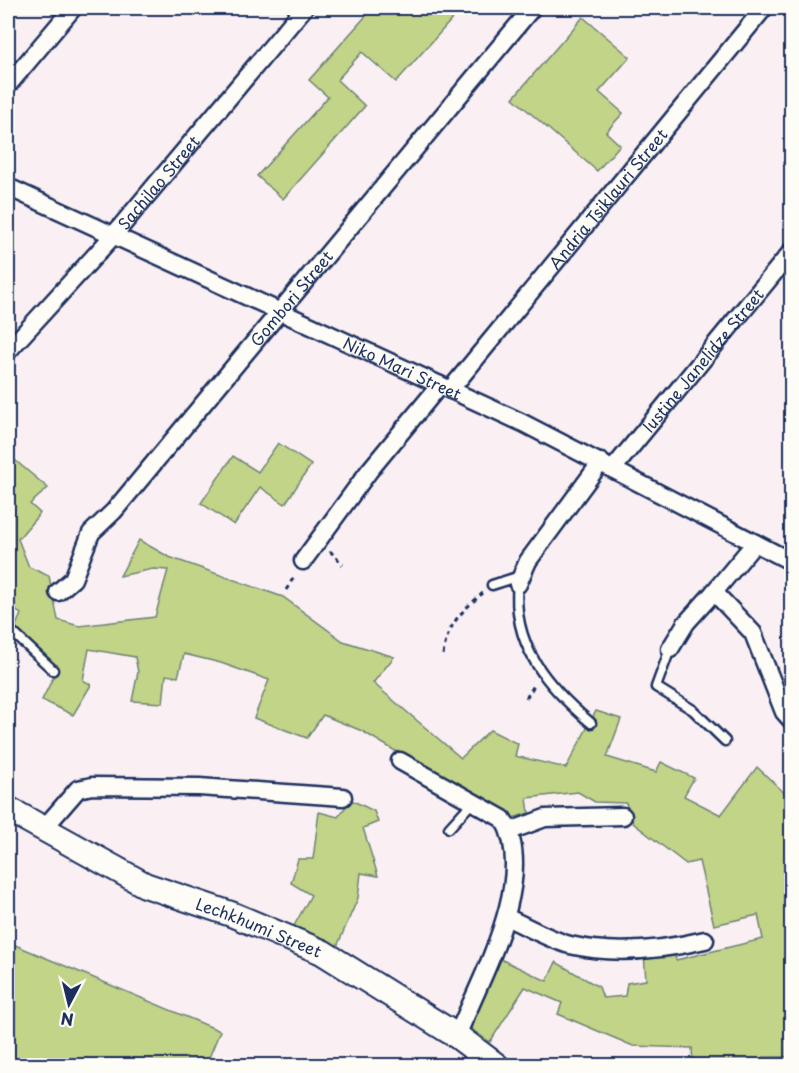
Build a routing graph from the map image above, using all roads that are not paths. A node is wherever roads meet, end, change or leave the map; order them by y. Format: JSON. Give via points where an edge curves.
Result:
{"nodes":[{"id":1,"x":73,"y":8,"type":"edge"},
{"id":2,"x":304,"y":8,"type":"edge"},
{"id":3,"x":531,"y":8,"type":"edge"},
{"id":4,"x":764,"y":8,"type":"edge"},
{"id":5,"x":8,"y":85,"type":"edge"},
{"id":6,"x":8,"y":187,"type":"edge"},
{"id":7,"x":112,"y":237,"type":"junction"},
{"id":8,"x":789,"y":260,"type":"edge"},
{"id":9,"x":281,"y":312,"type":"junction"},
{"id":10,"x":8,"y":351,"type":"edge"},
{"id":11,"x":445,"y":388,"type":"junction"},
{"id":12,"x":607,"y":465,"type":"junction"},
{"id":13,"x":755,"y":543,"type":"junction"},
{"id":14,"x":303,"y":561,"type":"dead end"},
{"id":15,"x":792,"y":562,"type":"edge"},
{"id":16,"x":519,"y":580,"type":"junction"},
{"id":17,"x":492,"y":585,"type":"road end"},
{"id":18,"x":58,"y":592,"type":"dead end"},
{"id":19,"x":714,"y":592,"type":"junction"},
{"id":20,"x":8,"y":628,"type":"edge"},
{"id":21,"x":670,"y":649,"type":"joint"},
{"id":22,"x":53,"y":670,"type":"dead end"},
{"id":23,"x":792,"y":721,"type":"edge"},
{"id":24,"x":591,"y":723,"type":"dead end"},
{"id":25,"x":725,"y":741,"type":"dead end"},
{"id":26,"x":400,"y":761,"type":"dead end"},
{"id":27,"x":343,"y":797,"type":"dead end"},
{"id":28,"x":483,"y":807,"type":"junction"},
{"id":29,"x":8,"y":809,"type":"edge"},
{"id":30,"x":623,"y":816,"type":"dead end"},
{"id":31,"x":45,"y":827,"type":"junction"},
{"id":32,"x":449,"y":828,"type":"dead end"},
{"id":33,"x":510,"y":831,"type":"junction"},
{"id":34,"x":506,"y":917,"type":"junction"},
{"id":35,"x":705,"y":940,"type":"dead end"},
{"id":36,"x":457,"y":1036,"type":"junction"},
{"id":37,"x":497,"y":1065,"type":"edge"}],
"edges":[{"from":1,"to":5,"type":"street"},
{"from":2,"to":7,"type":"street","name":"Sachilao Street"},
{"from":3,"to":9,"type":"street","name":"Gombori Street"},
{"from":4,"to":11,"type":"street","name":"Andria Tsiklauri Street"},
{"from":6,"to":7,"type":"street","name":"Niko Mari Street"},
{"from":7,"to":9,"type":"street","name":"Niko Mari Street"},
{"from":7,"to":10,"type":"street","name":"Sachilao Street"},
{"from":8,"to":12,"type":"street","name":"Iustine Janelidze Street"},
{"from":9,"to":11,"type":"street","name":"Niko Mari Street"},
{"from":9,"to":18,"type":"street","name":"Gombori Street","via":[[114,511],[91,533],[73,579]]},
{"from":11,"to":12,"type":"street","name":"Niko Mari Street"},
{"from":11,"to":14,"type":"street","name":"Andria Tsiklauri Street","via":[[369,471]]},
{"from":12,"to":13,"type":"street","name":"Niko Mari Street"},
{"from":12,"to":16,"type":"street","name":"Iustine Janelidze Street","via":[[528,561]]},
{"from":13,"to":15,"type":"street","name":"Niko Mari Street"},
{"from":13,"to":19,"type":"street"},
{"from":16,"to":17,"type":"lane"},
{"from":16,"to":24,"type":"lane","via":[[517,616],[541,673],[559,696]]},
{"from":19,"to":21,"type":"street"},
{"from":19,"to":23,"type":"street","via":[[753,633],[784,712]]},
{"from":20,"to":22,"type":"lane"},
{"from":21,"to":25,"type":"lane","via":[[656,687],[693,710]]},
{"from":26,"to":28,"type":"street"},
{"from":27,"to":31,"type":"street","via":[[199,787],[92,786],[78,789]]},
{"from":28,"to":32,"type":"lane","via":[[469,806]]},
{"from":28,"to":33,"type":"street","via":[[503,819]]},
{"from":29,"to":31,"type":"street","name":"Lechkhumi Street"},
{"from":30,"to":33,"type":"street","via":[[545,818]]},
{"from":31,"to":36,"type":"street","name":"Lechkhumi Street","via":[[145,885],[231,914],[322,952]]},
{"from":33,"to":34,"type":"street","via":[[515,873]]},
{"from":34,"to":35,"type":"street","via":[[568,944],[591,948],[673,947]]},
{"from":34,"to":36,"type":"street"},
{"from":36,"to":37,"type":"street","name":"Lechkhumi Street"}]}
